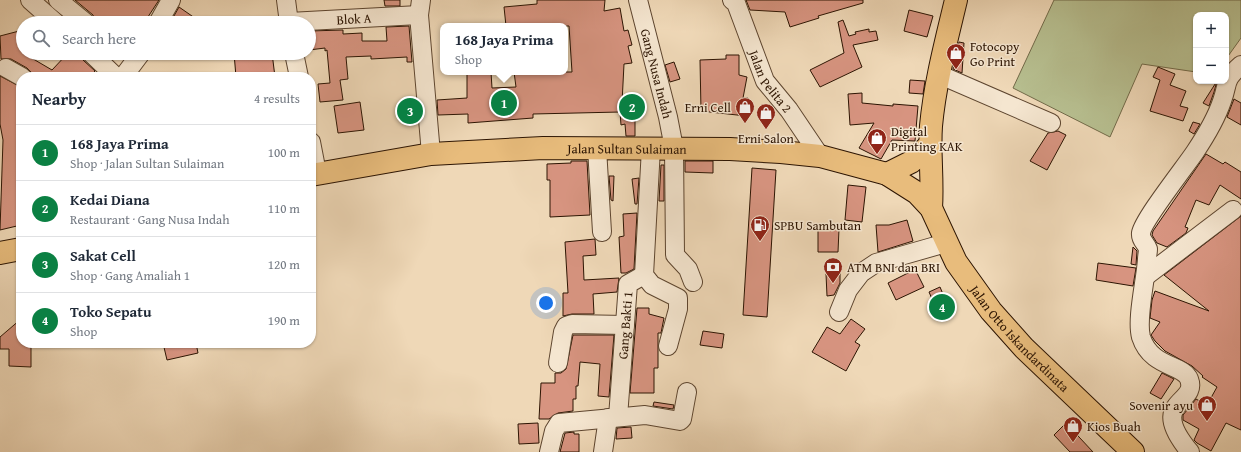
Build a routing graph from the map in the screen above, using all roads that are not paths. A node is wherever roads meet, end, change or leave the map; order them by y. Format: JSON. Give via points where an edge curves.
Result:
{"nodes":[{"id":1,"x":30,"y":0,"type":"edge"},
{"id":2,"x":58,"y":0,"type":"edge"},
{"id":3,"x":170,"y":0,"type":"edge"},
{"id":4,"x":286,"y":0,"type":"edge"},
{"id":5,"x":638,"y":0,"type":"edge"},
{"id":6,"x":732,"y":0,"type":"edge"},
{"id":7,"x":956,"y":0,"type":"edge"},
{"id":8,"x":420,"y":8,"type":"edge"},
{"id":9,"x":48,"y":16,"type":"edge"},
{"id":10,"x":77,"y":16,"type":"edge"},
{"id":11,"x":162,"y":16,"type":"edge"},
{"id":12,"x":288,"y":16,"type":"edge"},
{"id":13,"x":316,"y":19,"type":"edge"},
{"id":14,"x":98,"y":60,"type":"edge"},
{"id":15,"x":131,"y":60,"type":"edge"},
{"id":16,"x":295,"y":60,"type":"edge"},
{"id":17,"x":1241,"y":65,"type":"edge"},
{"id":18,"x":111,"y":72,"type":"edge"},
{"id":19,"x":125,"y":72,"type":"edge"},
{"id":20,"x":298,"y":72,"type":"edge"},
{"id":21,"x":938,"y":74,"type":"junction"},
{"id":22,"x":1051,"y":123,"type":"dead end"},
{"id":23,"x":930,"y":145,"type":"junction"},
{"id":24,"x":597,"y":148,"type":"junction"},
{"id":25,"x":651,"y":148,"type":"junction"},
{"id":26,"x":674,"y":148,"type":"junction"},
{"id":27,"x":432,"y":154,"type":"junction"},
{"id":28,"x":820,"y":156,"type":"junction"},
{"id":29,"x":316,"y":174,"type":"edge"},
{"id":30,"x":888,"y":174,"type":"junction"},
{"id":31,"x":931,"y":208,"type":"junction"},
{"id":32,"x":1233,"y":210,"type":"dead end"},
{"id":33,"x":602,"y":232,"type":"dead end"},
{"id":34,"x":946,"y":243,"type":"junction"},
{"id":35,"x":16,"y":250,"type":"edge"},
{"id":36,"x":0,"y":253,"type":"edge"},
{"id":37,"x":644,"y":275,"type":"junction"},
{"id":38,"x":1146,"y":276,"type":"junction"},
{"id":39,"x":693,"y":282,"type":"dead end"},
{"id":40,"x":839,"y":312,"type":"dead end"},
{"id":41,"x":625,"y":325,"type":"junction"},
{"id":42,"x":668,"y":346,"type":"dead end"},
{"id":43,"x":558,"y":364,"type":"dead end"},
{"id":44,"x":687,"y":392,"type":"dead end"},
{"id":45,"x":613,"y":417,"type":"junction"},
{"id":46,"x":549,"y":452,"type":"edge"},
{"id":47,"x":603,"y":452,"type":"edge"},
{"id":48,"x":1132,"y":452,"type":"edge"},
{"id":49,"x":1190,"y":452,"type":"edge"}],
"edges":[{"from":1,"to":9,"type":"street"},
{"from":2,"to":10,"type":"street"},
{"from":3,"to":11,"type":"street"},
{"from":4,"to":12,"type":"street"},
{"from":5,"to":26,"type":"street","name":"Gang Nusa Indah"},
{"from":6,"to":28,"type":"street","name":"Jalan Pelita 2","via":[[736,4],[765,81],[789,110]]},
{"from":7,"to":21,"type":"main road"},
{"from":8,"to":13,"type":"street","name":"Blok A"},
{"from":8,"to":27,"type":"street"},
{"from":14,"to":18,"type":"street"},
{"from":15,"to":19,"type":"street"},
{"from":16,"to":20,"type":"street"},
{"from":17,"to":38,"type":"street","via":[[1226,83],[1222,101],[1195,152],[1143,226],[1142,239],[1148,250]]},
{"from":21,"to":22,"type":"street"},
{"from":21,"to":23,"type":"main road"},
{"from":23,"to":30,"type":"main road","via":[[911,162]]},
{"from":23,"to":31,"type":"main road"},
{"from":24,"to":25,"type":"main road","name":"Jalan Sultan Sulaiman"},
{"from":24,"to":27,"type":"main road","name":"Jalan Sultan Sulaiman"},
{"from":24,"to":33,"type":"street"},
{"from":25,"to":26,"type":"main road","name":"Jalan Sultan Sulaiman"},
{"from":25,"to":37,"type":"street"},
{"from":26,"to":28,"type":"main road","name":"Jalan Sultan Sulaiman","via":[[730,149]]},
{"from":26,"to":39,"type":"street","name":"Gang Nusa Indah","via":[[675,255],[688,269]]},
{"from":27,"to":29,"type":"main road","name":"Jalan Sultan Sulaiman"},
{"from":28,"to":30,"type":"main road","name":"Jalan Sultan Sulaiman"},
{"from":30,"to":31,"type":"main road","name":"Jalan Sultan Sulaiman","via":[[917,193]]},
{"from":31,"to":34,"type":"main road","name":"Jalan Otto Iskandardinata"},
{"from":32,"to":38,"type":"street"},
{"from":34,"to":40,"type":"street","via":[[876,263],[861,273],[848,290]]},
{"from":34,"to":48,"type":"main road","name":"Jalan Otto Iskandardinata","via":[[975,290],[1024,348]]},
{"from":35,"to":36,"type":"main road"},
{"from":37,"to":41,"type":"street","name":"Gang Bakti 1","via":[[628,284]]},
{"from":37,"to":42,"type":"street","via":[[652,285],[678,298],[678,309]]},
{"from":38,"to":49,"type":"street","via":[[1140,315],[1140,335],[1147,350],[1155,359],[1185,374],[1190,381],[1185,398],[1171,414],[1172,424],[1179,439]]},
{"from":41,"to":43,"type":"street","via":[[566,326]]},
{"from":41,"to":45,"type":"street","name":"Gang Bakti 1"},
{"from":44,"to":45,"type":"street","via":[[680,421],[645,415]]},
{"from":45,"to":46,"type":"street","via":[[559,423],[554,431]]},
{"from":45,"to":47,"type":"street","name":"Gang Bakti 1"}]}
